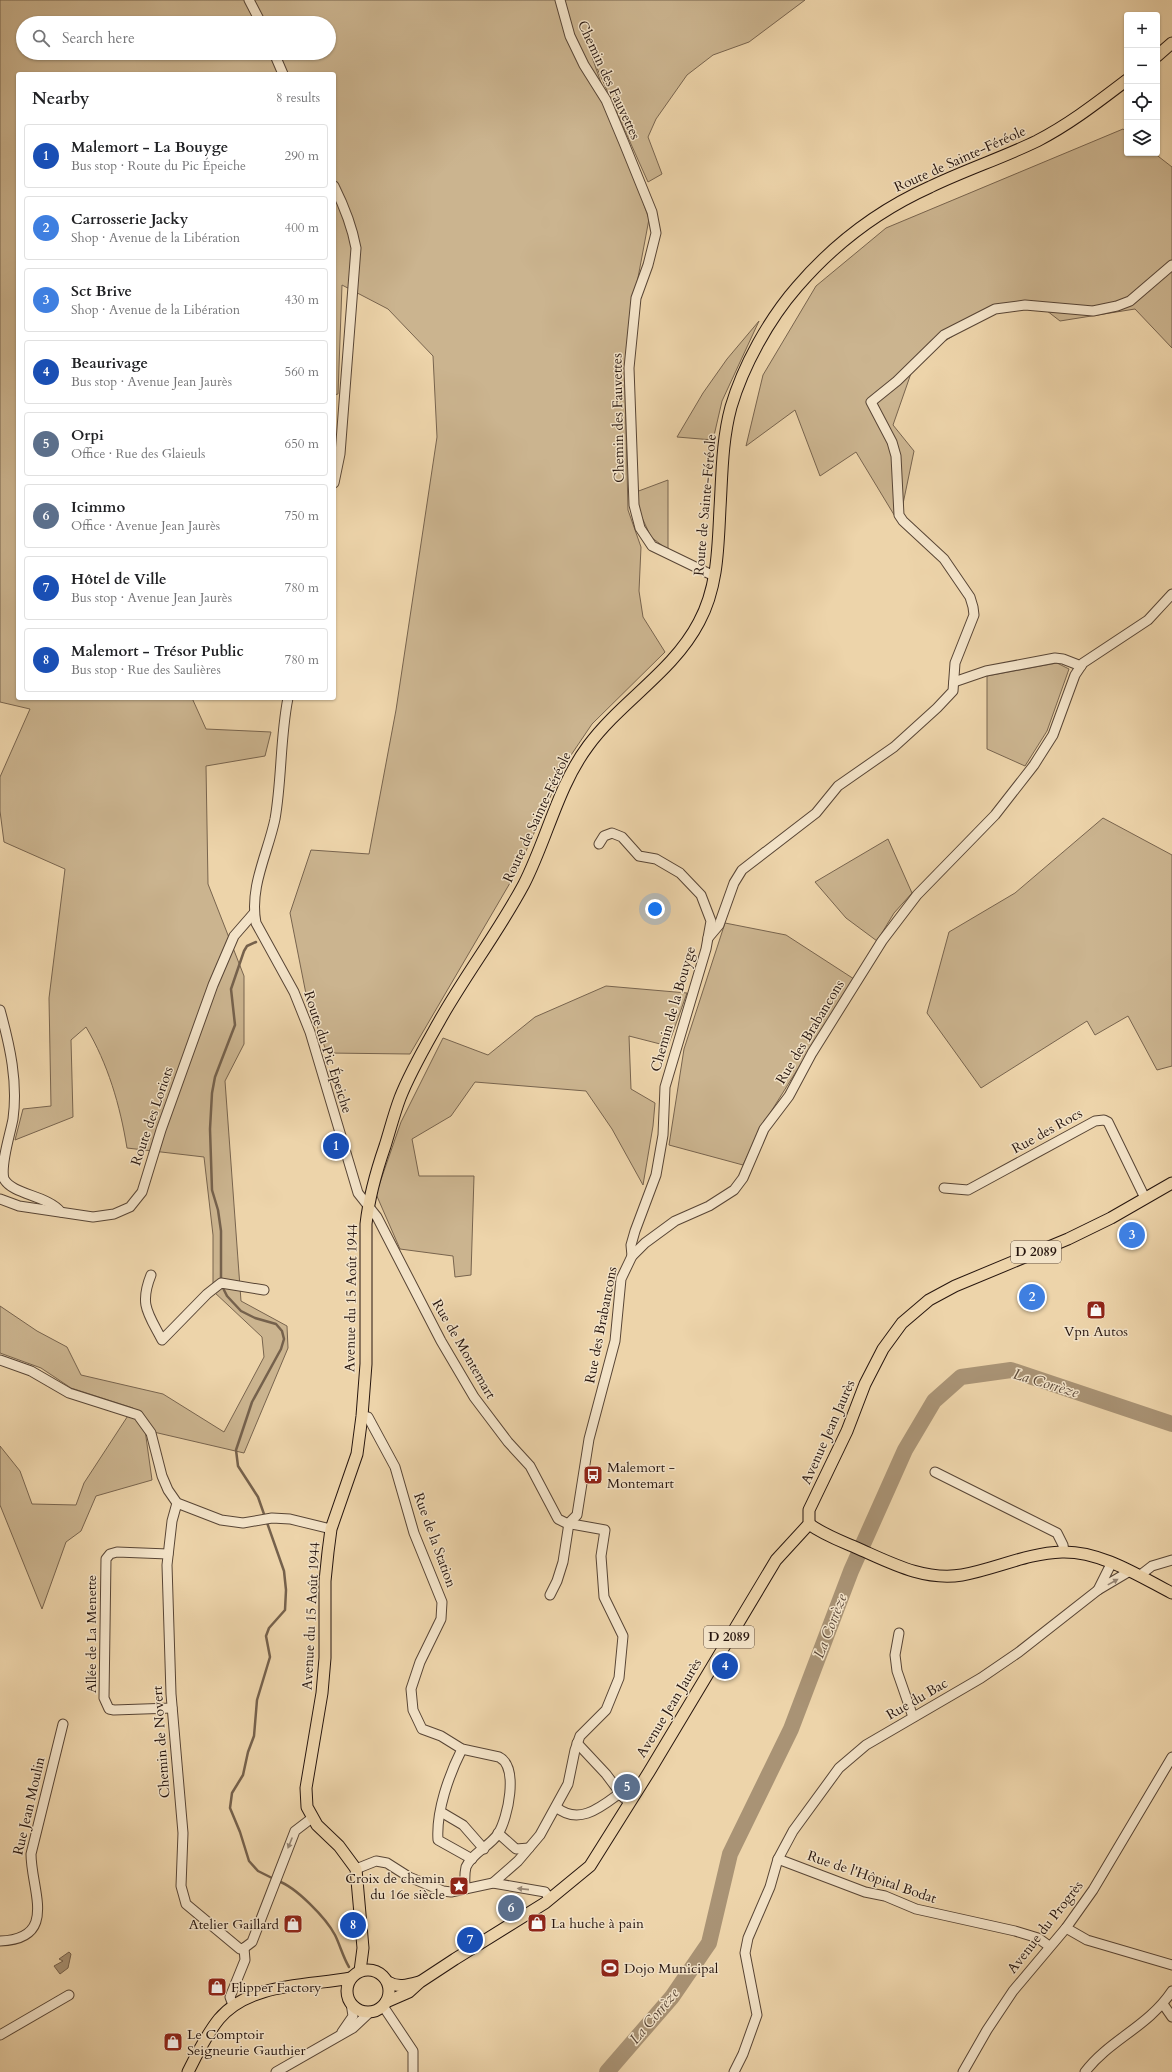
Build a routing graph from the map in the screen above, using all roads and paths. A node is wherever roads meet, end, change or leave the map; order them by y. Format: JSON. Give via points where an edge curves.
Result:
{"nodes":[{"id":1,"x":249,"y":0,"type":"edge"},
{"id":2,"x":560,"y":0,"type":"edge"},
{"id":3,"x":257,"y":16,"type":"edge"},
{"id":4,"x":1172,"y":43,"type":"edge"},
{"id":5,"x":1160,"y":53,"type":"edge"},
{"id":6,"x":277,"y":60,"type":"edge"},
{"id":7,"x":282,"y":72,"type":"edge"},
{"id":8,"x":1124,"y":82,"type":"edge"},
{"id":9,"x":336,"y":190,"type":"edge"},
{"id":10,"x":1172,"y":265,"type":"edge"},
{"id":11,"x":336,"y":473,"type":"edge"},
{"id":12,"x":714,"y":576,"type":"junction"},
{"id":13,"x":1172,"y":594,"type":"edge"},
{"id":14,"x":1081,"y":666,"type":"junction"},
{"id":15,"x":954,"y":682,"type":"junction"},
{"id":16,"x":288,"y":700,"type":"edge"},
{"id":17,"x":599,"y":844,"type":"dead end"},
{"id":18,"x":254,"y":913,"type":"junction"},
{"id":19,"x":708,"y":938,"type":"junction"},
{"id":20,"x":0,"y":1010,"type":"edge"},
{"id":21,"x":1172,"y":1183,"type":"edge"},
{"id":22,"x":944,"y":1188,"type":"dead end"},
{"id":23,"x":1144,"y":1198,"type":"junction"},
{"id":24,"x":0,"y":1199,"type":"edge"},
{"id":25,"x":368,"y":1206,"type":"junction"},
{"id":26,"x":61,"y":1212,"type":"junction"},
{"id":27,"x":632,"y":1256,"type":"junction"},
{"id":28,"x":152,"y":1275,"type":"dead end"},
{"id":29,"x":264,"y":1290,"type":"dead end"},
{"id":30,"x":0,"y":1360,"type":"edge"},
{"id":31,"x":362,"y":1416,"type":"junction"},
{"id":32,"x":936,"y":1472,"type":"dead end"},
{"id":33,"x":177,"y":1503,"type":"junction"},
{"id":34,"x":569,"y":1523,"type":"junction"},
{"id":35,"x":809,"y":1524,"type":"junction"},
{"id":36,"x":331,"y":1529,"type":"junction"},
{"id":37,"x":1064,"y":1552,"type":"junction"},
{"id":38,"x":168,"y":1554,"type":"junction"},
{"id":39,"x":1172,"y":1560,"type":"edge"},
{"id":40,"x":1111,"y":1564,"type":"junction"},
{"id":41,"x":1135,"y":1574,"type":"junction"},
{"id":42,"x":1098,"y":1590,"type":"junction"},
{"id":43,"x":1172,"y":1593,"type":"edge"},
{"id":44,"x":550,"y":1595,"type":"dead end"},
{"id":45,"x":899,"y":1633,"type":"dead end"},
{"id":46,"x":172,"y":1708,"type":"junction"},
{"id":47,"x":913,"y":1717,"type":"junction"},
{"id":48,"x":63,"y":1724,"type":"dead end"},
{"id":49,"x":577,"y":1743,"type":"junction"},
{"id":50,"x":462,"y":1749,"type":"junction"},
{"id":51,"x":1172,"y":1757,"type":"edge"},
{"id":52,"x":620,"y":1793,"type":"junction"},
{"id":53,"x":630,"y":1802,"type":"junction"},
{"id":54,"x":556,"y":1807,"type":"junction"},
{"id":55,"x":441,"y":1812,"type":"junction"},
{"id":56,"x":312,"y":1818,"type":"junction"},
{"id":57,"x":498,"y":1833,"type":"junction"},
{"id":58,"x":529,"y":1848,"type":"junction"},
{"id":59,"x":484,"y":1849,"type":"junction"},
{"id":60,"x":472,"y":1859,"type":"junction"},
{"id":61,"x":778,"y":1859,"type":"junction"},
{"id":62,"x":356,"y":1869,"type":"junction"},
{"id":63,"x":493,"y":1883,"type":"junction"},
{"id":64,"x":465,"y":1889,"type":"junction"},
{"id":65,"x":550,"y":1899,"type":"junction"},
{"id":66,"x":1066,"y":1928,"type":"junction"},
{"id":67,"x":0,"y":1941,"type":"edge"},
{"id":68,"x":1049,"y":1946,"type":"junction"},
{"id":69,"x":244,"y":1948,"type":"junction"},
{"id":70,"x":363,"y":1948,"type":"junction"},
{"id":71,"x":1172,"y":1965,"type":"edge"},
{"id":72,"x":376,"y":1971,"type":"junction"},
{"id":73,"x":355,"y":1975,"type":"junction"},
{"id":74,"x":388,"y":1982,"type":"junction"},
{"id":75,"x":420,"y":1982,"type":"junction"},
{"id":76,"x":320,"y":1984,"type":"junction"},
{"id":77,"x":1172,"y":1991,"type":"edge"},
{"id":78,"x":69,"y":1995,"type":"dead end"},
{"id":79,"x":350,"y":2000,"type":"junction"},
{"id":80,"x":384,"y":2004,"type":"junction"},
{"id":81,"x":1163,"y":2004,"type":"junction"},
{"id":82,"x":233,"y":2006,"type":"junction"},
{"id":83,"x":370,"y":2012,"type":"junction"},
{"id":84,"x":1172,"y":2017,"type":"edge"},
{"id":85,"x":211,"y":2032,"type":"junction"},
{"id":86,"x":340,"y":2034,"type":"junction"},
{"id":87,"x":0,"y":2035,"type":"edge"},
{"id":88,"x":188,"y":2072,"type":"edge"},
{"id":89,"x":194,"y":2072,"type":"edge"},
{"id":90,"x":276,"y":2072,"type":"edge"},
{"id":91,"x":413,"y":2072,"type":"edge"},
{"id":92,"x":734,"y":2072,"type":"edge"},
{"id":93,"x":963,"y":2072,"type":"edge"},
{"id":94,"x":1085,"y":2072,"type":"edge"}],
"edges":[{"from":1,"to":3,"type":"street"},
{"from":2,"to":12,"type":"street","name":"Chemin des Fauvettes","via":[[570,36],[584,65],[606,100],[621,136],[652,212],[656,233],[636,298],[628,368],[634,505],[640,528],[652,546]]},
{"from":4,"to":5,"type":"main road"},
{"from":6,"to":7,"type":"street"},
{"from":8,"to":12,"type":"main road","name":"Route de Sainte-Féréole","via":[[1066,125],[1034,142],[927,188],[887,210],[848,237],[796,288],[754,353],[740,379],[730,410],[722,466]]},
{"from":9,"to":11,"type":"street","via":[[345,210],[356,248],[340,454]]},
{"from":10,"to":15,"type":"street","via":[[1130,302],[1093,312],[1025,304],[994,309],[944,335],[897,382],[871,402],[892,442],[896,456],[899,514],[903,521],[944,559],[974,607],[974,615],[955,663]]},
{"from":12,"to":25,"type":"main road","name":"Route de Sainte-Féréole","via":[[710,599],[688,641],[603,727],[574,767],[524,884],[439,1020],[401,1096],[371,1188]]},
{"from":13,"to":14,"type":"street","name":"Rue des Brabancons","via":[[1148,620]]},
{"from":14,"to":15,"type":"street","via":[[1055,658],[986,671]]},
{"from":14,"to":27,"type":"street","name":"Rue des Brabancons","via":[[1075,675],[1053,735],[1034,765],[995,815],[917,896],[882,941],[812,1053],[789,1096],[764,1130],[743,1178],[734,1190],[709,1206],[675,1221]]},
{"from":15,"to":19,"type":"street","via":[[953,691],[894,747],[838,786],[816,813],[742,870],[734,883],[719,925]]},
{"from":16,"to":18,"type":"street","name":"Route du Pic Épeiche","via":[[275,819],[255,892]]},
{"from":17,"to":19,"type":"street","name":"Chemin de la Bouyge","via":[[604,836],[612,833],[622,837],[639,856],[656,859],[680,873],[701,895],[711,921]]},
{"from":18,"to":25,"type":"street","name":"Route du Pic Épeiche","via":[[256,923],[294,992],[310,1032],[358,1193]]},
{"from":18,"to":26,"type":"street","name":"Route des Loriots","via":[[234,936],[213,985],[161,1130],[142,1192],[130,1206],[114,1214],[93,1217]]},
{"from":19,"to":27,"type":"street","name":"Chemin de la Bouyge","via":[[665,1087],[663,1135],[656,1175],[635,1231],[631,1245]]},
{"from":20,"to":26,"type":"street","via":[[13,1064],[15,1089],[13,1120],[1,1168],[4,1179],[14,1188],[54,1204]]},
{"from":21,"to":23,"type":"main road","number":"D 2089"},
{"from":22,"to":23,"type":"street","name":"Rue des Rocs","via":[[968,1190],[1095,1121],[1104,1120],[1108,1122]]},
{"from":23,"to":35,"type":"main road","name":"Avenue Jean Jaurès","number":"D 2089","via":[[1068,1239],[955,1286],[929,1300],[902,1323],[883,1349],[865,1384],[847,1431],[809,1510]]},
{"from":24,"to":26,"type":"street","name":"Route des Loriots","via":[[19,1206]]},
{"from":25,"to":31,"type":"main road","name":"Avenue du 15 Août 1944","via":[[366,1364]]},
{"from":25,"to":34,"type":"street","name":"Rue de Montemart","via":[[377,1217],[441,1340],[474,1397],[530,1466],[558,1519]]},
{"from":27,"to":34,"type":"street","name":"Rue des Brabancons","via":[[622,1278],[615,1342],[589,1438],[577,1515]]},
{"from":28,"to":29,"type":"street","via":[[145,1290],[144,1302],[162,1340],[221,1283]]},
{"from":30,"to":33,"type":"street","via":[[32,1371],[69,1392],[138,1415],[151,1433],[162,1476]]},
{"from":31,"to":36,"type":"main road","name":"Avenue du 15 Août 1944","via":[[357,1454]]},
{"from":31,"to":50,"type":"street","name":"Rue de la Station","via":[[368,1418],[395,1467],[414,1533],[442,1602],[441,1619],[420,1662],[411,1689],[413,1710],[422,1729],[441,1736]]},
{"from":32,"to":37,"type":"street","via":[[1057,1533]]},
{"from":33,"to":36,"type":"street","via":[[221,1520],[243,1523],[290,1518]]},
{"from":33,"to":38,"type":"street","name":"Chemin de Novert"},
{"from":34,"to":44,"type":"street","via":[[563,1562]]},
{"from":34,"to":49,"type":"street","name":"Rue de Montemart","via":[[605,1530],[601,1556],[604,1597],[623,1636],[619,1678],[606,1710],[580,1736]]},
{"from":35,"to":37,"type":"main road","via":[[823,1533],[901,1567],[941,1576],[962,1574],[1035,1554]]},
{"from":35,"to":53,"type":"main road","name":"Avenue Jean Jaurès","number":"D 2089","via":[[776,1560]]},
{"from":36,"to":56,"type":"main road","name":"Avenue du 15 Août 1944","via":[[325,1581],[325,1658],[322,1693],[306,1788]]},
{"from":37,"to":40,"type":"main road","via":[[1096,1557]]},
{"from":38,"to":46,"type":"street","name":"Chemin de Novert"},
{"from":38,"to":46,"type":"street","name":"Allée de La Menette","via":[[117,1552],[110,1554],[106,1559],[104,1698],[109,1709],[114,1710]]},
{"from":39,"to":41,"type":"street","name":"Rue du Bac"},
{"from":40,"to":41,"type":"main road"},
{"from":40,"to":42,"type":"street","name":"Rue du Bac"},
{"from":42,"to":41,"type":"street","name":"Rue du Bac","one_way":true},
{"from":41,"to":43,"type":"main road"},
{"from":42,"to":47,"type":"street","name":"Rue du Bac","via":[[1019,1652],[981,1678]]},
{"from":45,"to":47,"type":"street","via":[[895,1656],[897,1671]]},
{"from":46,"to":69,"type":"street","name":"Chemin de Novert","via":[[183,1833],[183,1897],[186,1904],[206,1922],[240,1948]]},
{"from":47,"to":61,"type":"street","name":"Rue du Bac","via":[[866,1745],[840,1768]]},
{"from":48,"to":67,"type":"street","name":"Rue Jean Moulin","via":[[31,1854],[31,1869],[39,1905],[37,1920],[28,1934]]},
{"from":49,"to":52,"type":"street"},
{"from":49,"to":54,"type":"street","via":[[568,1784]]},
{"from":50,"to":55,"type":"street"},
{"from":50,"to":57,"type":"street","via":[[499,1756],[511,1775],[506,1808]]},
{"from":51,"to":66,"type":"street","name":"Avenue du Progrès","via":[[1097,1884]]},
{"from":52,"to":53,"type":"street"},
{"from":52,"to":54,"type":"street","via":[[587,1814],[563,1814]]},
{"from":53,"to":65,"type":"main road","name":"Avenue Jean Jaurès","number":"D 2089","via":[[590,1866]]},
{"from":54,"to":58,"type":"street","via":[[540,1835]]},
{"from":55,"to":59,"type":"street","via":[[463,1825]]},
{"from":55,"to":60,"type":"street","via":[[438,1840]]},
{"from":56,"to":62,"type":"main road","via":[[324,1834],[347,1854]]},
{"from":56,"to":69,"type":"street","one_way":true,"via":[[295,1831],[252,1942]]},
{"from":57,"to":58,"type":"street","via":[[516,1848]]},
{"from":57,"to":59,"type":"street"},
{"from":58,"to":63,"type":"street"},
{"from":59,"to":60,"type":"street"},
{"from":60,"to":64,"type":"street","via":[[464,1876]]},
{"from":61,"to":68,"type":"street","name":"Rue de l'Hôpital Bodat","via":[[865,1892],[886,1896],[916,1909],[1015,1931],[1038,1938]]},
{"from":61,"to":92,"type":"street","name":"Rue du Bac","via":[[770,1888],[744,1953],[757,2015]]},
{"from":62,"to":64,"type":"street","via":[[376,1861],[387,1863],[409,1877],[443,1891]]},
{"from":62,"to":70,"type":"main road"},
{"from":63,"to":64,"type":"street"},
{"from":65,"to":63,"type":"street","one_way":true,"via":[[545,1892]]},
{"from":65,"to":75,"type":"main road","name":"Avenue Jean Jaurès","number":"D 2089"},
{"from":66,"to":68,"type":"street","name":"Avenue du Progrès"},
{"from":66,"to":71,"type":"street","via":[[1087,1940]]},
{"from":68,"to":93,"type":"street","name":"Avenue du Progrès","via":[[1002,2007]]},
{"from":69,"to":82,"type":"street","via":[[245,1960],[230,1996]]},
{"from":70,"to":72,"type":"main road"},
{"from":70,"to":73,"type":"main road"},
{"from":72,"to":73,"type":"main road","via":[[365,1970]]},
{"from":72,"to":74,"type":"main road"},
{"from":73,"to":76,"type":"main road"},
{"from":73,"to":79,"type":"main road","via":[[347,1991]]},
{"from":74,"to":75,"type":"main road","name":"Avenue Jean Jaurès","number":"D 2089","via":[[394,1986],[406,1986]]},
{"from":74,"to":80,"type":"main road","via":[[389,1992]]},
{"from":75,"to":80,"type":"main road","name":"Avenue Jean Jaurès","number":"D 2089","via":[[409,1992]]},
{"from":76,"to":79,"type":"main road","via":[[336,1989]]},
{"from":76,"to":82,"type":"main road","via":[[270,1991],[245,1998]]},
{"from":77,"to":81,"type":"street"},
{"from":78,"to":87,"type":"street"},
{"from":79,"to":83,"type":"main road","via":[[356,2008]]},
{"from":79,"to":86,"type":"street","via":[[353,2016]]},
{"from":80,"to":83,"type":"main road"},
{"from":80,"to":91,"type":"street","via":[[413,2051]]},
{"from":81,"to":84,"type":"street"},
{"from":81,"to":94,"type":"street","via":[[1144,2023],[1104,2052]]},
{"from":82,"to":85,"type":"main road","via":[[219,2019]]},
{"from":83,"to":86,"type":"street","via":[[358,2025]]},
{"from":85,"to":88,"type":"main road"},
{"from":85,"to":89,"type":"main road","via":[[209,2042]]},
{"from":86,"to":90,"type":"street"}]}
